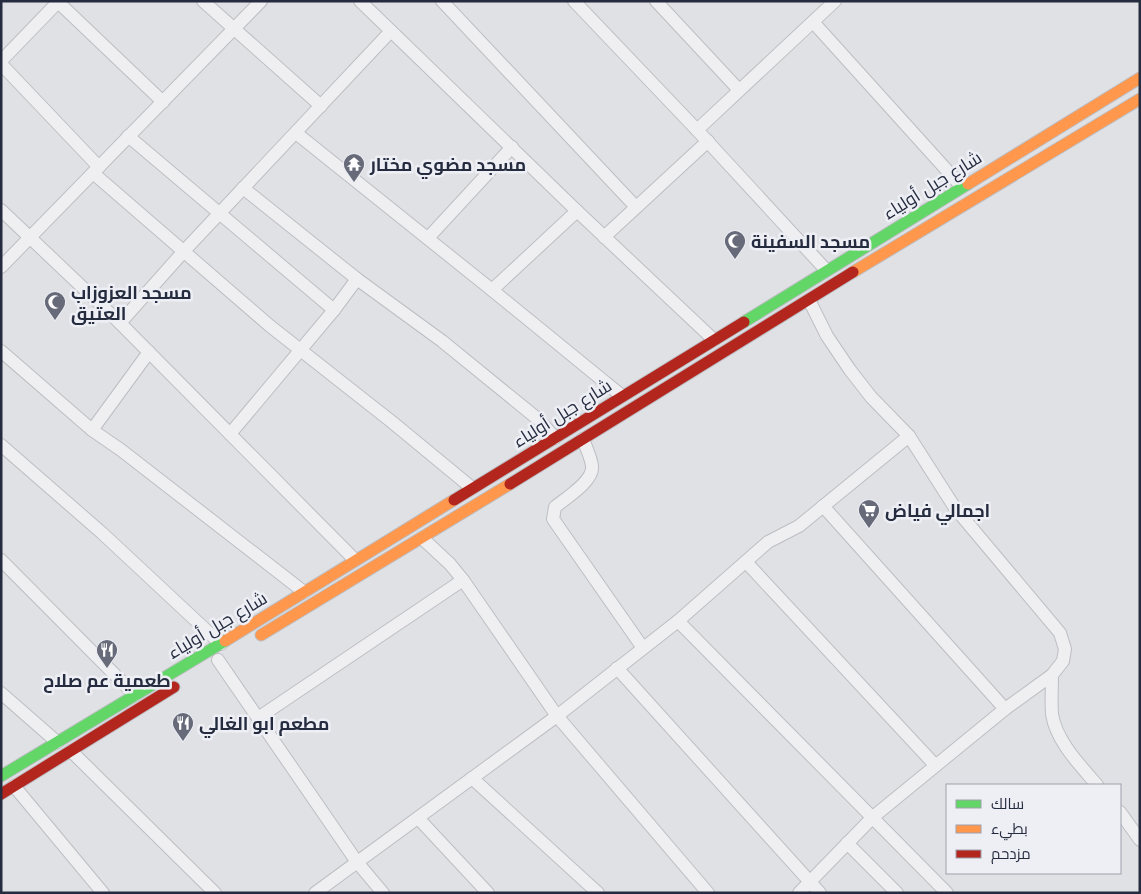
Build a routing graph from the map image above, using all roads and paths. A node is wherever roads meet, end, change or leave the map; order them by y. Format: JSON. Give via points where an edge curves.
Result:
{"nodes":[{"id":1,"x":203,"y":1,"type":"edge"},
{"id":2,"x":261,"y":1,"type":"edge"},
{"id":3,"x":360,"y":1,"type":"edge"},
{"id":4,"x":442,"y":1,"type":"edge"},
{"id":5,"x":574,"y":1,"type":"edge"},
{"id":6,"x":656,"y":1,"type":"edge"},
{"id":7,"x":58,"y":2,"type":"edge"},
{"id":8,"x":832,"y":2,"type":"edge"},
{"id":9,"x":813,"y":22,"type":"junction"},
{"id":10,"x":233,"y":29,"type":"junction"},
{"id":11,"x":392,"y":31,"type":"junction"},
{"id":12,"x":1,"y":62,"type":"edge"},
{"id":13,"x":1140,"y":78,"type":"edge"},
{"id":14,"x":739,"y":90,"type":"junction"},
{"id":15,"x":1140,"y":98,"type":"edge"},
{"id":16,"x":162,"y":102,"type":"junction"},
{"id":17,"x":321,"y":106,"type":"junction"},
{"id":18,"x":697,"y":130,"type":"junction"},
{"id":19,"x":296,"y":133,"type":"junction"},
{"id":20,"x":128,"y":136,"type":"junction"},
{"id":21,"x":708,"y":142,"type":"junction"},
{"id":22,"x":512,"y":147,"type":"junction"},
{"id":23,"x":96,"y":170,"type":"junction"},
{"id":24,"x":962,"y":187,"type":"junction"},
{"id":25,"x":243,"y":188,"type":"junction"},
{"id":26,"x":636,"y":206,"type":"junction"},
{"id":27,"x":1,"y":210,"type":"edge"},
{"id":28,"x":576,"y":211,"type":"junction"},
{"id":29,"x":220,"y":213,"type":"junction"},
{"id":30,"x":604,"y":237,"type":"junction"},
{"id":31,"x":30,"y":238,"type":"junction"},
{"id":32,"x":428,"y":238,"type":"junction"},
{"id":33,"x":184,"y":251,"type":"junction"},
{"id":34,"x":1,"y":267,"type":"edge"},
{"id":35,"x":826,"y":270,"type":"junction"},
{"id":36,"x":357,"y":279,"type":"junction"},
{"id":37,"x":492,"y":290,"type":"junction"},
{"id":38,"x":809,"y":300,"type":"junction"},
{"id":39,"x":334,"y":310,"type":"junction"},
{"id":40,"x":120,"y":323,"type":"junction"},
{"id":41,"x":714,"y":340,"type":"junction"},
{"id":42,"x":300,"y":350,"type":"junction"},
{"id":43,"x":1,"y":351,"type":"edge"},
{"id":44,"x":149,"y":352,"type":"junction"},
{"id":45,"x":622,"y":396,"type":"junction"},
{"id":46,"x":92,"y":430,"type":"junction"},
{"id":47,"x":230,"y":434,"type":"junction"},
{"id":48,"x":909,"y":436,"type":"junction"},
{"id":49,"x":555,"y":438,"type":"junction"},
{"id":50,"x":583,"y":439,"type":"junction"},
{"id":51,"x":1,"y":445,"type":"edge"},
{"id":52,"x":472,"y":488,"type":"junction"},
{"id":53,"x":823,"y":506,"type":"junction"},
{"id":54,"x":422,"y":538,"type":"junction"},
{"id":55,"x":1,"y":560,"type":"edge"},
{"id":56,"x":355,"y":560,"type":"junction"},
{"id":57,"x":746,"y":562,"type":"junction"},
{"id":58,"x":463,"y":580,"type":"junction"},
{"id":59,"x":304,"y":592,"type":"junction"},
{"id":60,"x":278,"y":608,"type":"junction"},
{"id":61,"x":286,"y":620,"type":"junction"},
{"id":62,"x":678,"y":621,"type":"junction"},
{"id":63,"x":252,"y":640,"type":"dead end"},
{"id":64,"x":643,"y":648,"type":"junction"},
{"id":65,"x":219,"y":656,"type":"junction"},
{"id":66,"x":617,"y":668,"type":"junction"},
{"id":67,"x":1052,"y":675,"type":"junction"},
{"id":68,"x":186,"y":680,"type":"dead end"},
{"id":69,"x":1,"y":693,"type":"edge"},
{"id":70,"x":135,"y":695,"type":"junction"},
{"id":71,"x":1005,"y":709,"type":"junction"},
{"id":72,"x":557,"y":716,"type":"junction"},
{"id":73,"x":258,"y":718,"type":"junction"},
{"id":74,"x":57,"y":742,"type":"junction"},
{"id":75,"x":72,"y":751,"type":"junction"},
{"id":76,"x":935,"y":765,"type":"junction"},
{"id":77,"x":1,"y":776,"type":"edge"},
{"id":78,"x":472,"y":778,"type":"junction"},
{"id":79,"x":1096,"y":784,"type":"edge"},
{"id":80,"x":14,"y":786,"type":"junction"},
{"id":81,"x":1,"y":794,"type":"edge"},
{"id":82,"x":1121,"y":813,"type":"edge"},
{"id":83,"x":872,"y":817,"type":"junction"},
{"id":84,"x":418,"y":818,"type":"junction"},
{"id":85,"x":1140,"y":840,"type":"edge"},
{"id":86,"x":847,"y":843,"type":"junction"},
{"id":87,"x":357,"y":862,"type":"junction"},
{"id":88,"x":809,"y":882,"type":"junction"},
{"id":89,"x":103,"y":893,"type":"edge"},
{"id":90,"x":215,"y":893,"type":"edge"},
{"id":91,"x":315,"y":893,"type":"edge"},
{"id":92,"x":383,"y":893,"type":"edge"},
{"id":93,"x":488,"y":893,"type":"edge"},
{"id":94,"x":598,"y":893,"type":"edge"},
{"id":95,"x":708,"y":893,"type":"edge"},
{"id":96,"x":799,"y":893,"type":"edge"},
{"id":97,"x":820,"y":893,"type":"edge"},
{"id":98,"x":897,"y":893,"type":"edge"},
{"id":99,"x":947,"y":893,"type":"edge"}],
"edges":[{"from":1,"to":10,"type":"street"},
{"from":2,"to":10,"type":"street"},
{"from":3,"to":11,"type":"street"},
{"from":4,"to":26,"type":"street"},
{"from":5,"to":18,"type":"street"},
{"from":6,"to":14,"type":"street"},
{"from":7,"to":12,"type":"street"},
{"from":7,"to":16,"type":"street"},
{"from":8,"to":9,"type":"street"},
{"from":9,"to":14,"type":"street"},
{"from":9,"to":24,"type":"street"},
{"from":10,"to":16,"type":"street"},
{"from":10,"to":17,"type":"street"},
{"from":11,"to":17,"type":"street"},
{"from":11,"to":22,"type":"street"},
{"from":12,"to":23,"type":"street"},
{"from":13,"to":24,"type":"main road","name":"شارع جبل أولياء"},
{"from":14,"to":18,"type":"street"},
{"from":15,"to":38,"type":"main road","name":"شارع جبل أولياء"},
{"from":16,"to":20,"type":"street"},
{"from":17,"to":19,"type":"street"},
{"from":18,"to":21,"type":"street"},
{"from":19,"to":25,"type":"street"},
{"from":19,"to":32,"type":"street"},
{"from":20,"to":23,"type":"street"},
{"from":20,"to":29,"type":"street"},
{"from":21,"to":26,"type":"street"},
{"from":21,"to":35,"type":"street"},
{"from":22,"to":28,"type":"street"},
{"from":22,"to":32,"type":"street"},
{"from":23,"to":31,"type":"street"},
{"from":23,"to":33,"type":"street"},
{"from":24,"to":35,"type":"main road","name":"شارع جبل أولياء"},
{"from":25,"to":29,"type":"street"},
{"from":25,"to":36,"type":"street"},
{"from":26,"to":30,"type":"street"},
{"from":27,"to":31,"type":"street"},
{"from":28,"to":30,"type":"street"},
{"from":28,"to":37,"type":"street"},
{"from":29,"to":33,"type":"street"},
{"from":29,"to":39,"type":"street"},
{"from":30,"to":41,"type":"street"},
{"from":31,"to":34,"type":"street"},
{"from":31,"to":40,"type":"street"},
{"from":32,"to":37,"type":"street"},
{"from":33,"to":40,"type":"street"},
{"from":33,"to":42,"type":"street"},
{"from":35,"to":41,"type":"main road","name":"شارع جبل أولياء"},
{"from":36,"to":39,"type":"street"},
{"from":36,"to":49,"type":"street","via":[[442,341],[538,420]]},
{"from":37,"to":45,"type":"street"},
{"from":38,"to":48,"type":"street","via":[[827,336],[850,370]]},
{"from":38,"to":50,"type":"main road","name":"شارع جبل أولياء"},
{"from":39,"to":42,"type":"street"},
{"from":40,"to":44,"type":"street"},
{"from":41,"to":45,"type":"main road","name":"شارع جبل أولياء"},
{"from":42,"to":47,"type":"street"},
{"from":42,"to":52,"type":"street"},
{"from":43,"to":46,"type":"street"},
{"from":44,"to":46,"type":"street"},
{"from":44,"to":47,"type":"street"},
{"from":45,"to":49,"type":"main road","name":"شارع جبل أولياء"},
{"from":46,"to":59,"type":"street"},
{"from":47,"to":56,"type":"street"},
{"from":48,"to":53,"type":"street"},
{"from":48,"to":67,"type":"street","via":[[955,508],[1060,633],[1063,661]]},
{"from":49,"to":52,"type":"main road","name":"شارع جبل أولياء"},
{"from":50,"to":54,"type":"main road","name":"شارع جبل أولياء"},
{"from":50,"to":64,"type":"street","via":[[593,467],[590,476],[556,507],[553,519]]},
{"from":51,"to":65,"type":"street","via":[[102,533]]},
{"from":52,"to":56,"type":"main road","name":"شارع جبل أولياء"},
{"from":53,"to":57,"type":"street","via":[[799,526],[768,542]]},
{"from":53,"to":71,"type":"street"},
{"from":54,"to":58,"type":"street"},
{"from":54,"to":61,"type":"main road","name":"شارع جبل أولياء"},
{"from":55,"to":70,"type":"street"},
{"from":56,"to":59,"type":"main road","name":"شارع جبل أولياء"},
{"from":57,"to":62,"type":"street"},
{"from":57,"to":76,"type":"street"},
{"from":58,"to":72,"type":"street"},
{"from":58,"to":73,"type":"street"},
{"from":59,"to":60,"type":"main road","name":"شارع جبل أولياء"},
{"from":60,"to":61,"type":"main road"},
{"from":60,"to":65,"type":"main road","name":"شارع جبل أولياء"},
{"from":61,"to":63,"type":"main road","name":"شارع جبل أولياء"},
{"from":62,"to":64,"type":"street"},
{"from":62,"to":83,"type":"street"},
{"from":64,"to":66,"type":"street"},
{"from":65,"to":70,"type":"main road","name":"شارع جبل أولياء"},
{"from":65,"to":73,"type":"street"},
{"from":66,"to":72,"type":"street"},
{"from":66,"to":88,"type":"street"},
{"from":67,"to":71,"type":"street"},
{"from":67,"to":79,"type":"street","via":[[1052,715],[1059,734]]},
{"from":68,"to":75,"type":"main road","name":"شارع جبل أولياء"},
{"from":69,"to":74,"type":"street"},
{"from":70,"to":74,"type":"main road","name":"شارع جبل أولياء"},
{"from":71,"to":76,"type":"street"},
{"from":72,"to":78,"type":"street"},
{"from":72,"to":95,"type":"street"},
{"from":73,"to":87,"type":"street"},
{"from":74,"to":77,"type":"main road","name":"شارع جبل أولياء"},
{"from":75,"to":80,"type":"main road","name":"شارع جبل أولياء"},
{"from":75,"to":90,"type":"street"},
{"from":76,"to":83,"type":"street"},
{"from":78,"to":84,"type":"street"},
{"from":78,"to":94,"type":"street"},
{"from":80,"to":81,"type":"main road","name":"شارع جبل أولياء"},
{"from":80,"to":89,"type":"street"},
{"from":82,"to":85,"type":"street"},
{"from":83,"to":86,"type":"street"},
{"from":83,"to":99,"type":"street"},
{"from":84,"to":87,"type":"street"},
{"from":84,"to":93,"type":"street"},
{"from":86,"to":88,"type":"street"},
{"from":86,"to":98,"type":"street"},
{"from":87,"to":91,"type":"street"},
{"from":87,"to":92,"type":"street"},
{"from":88,"to":96,"type":"street"},
{"from":88,"to":97,"type":"street"}]}
